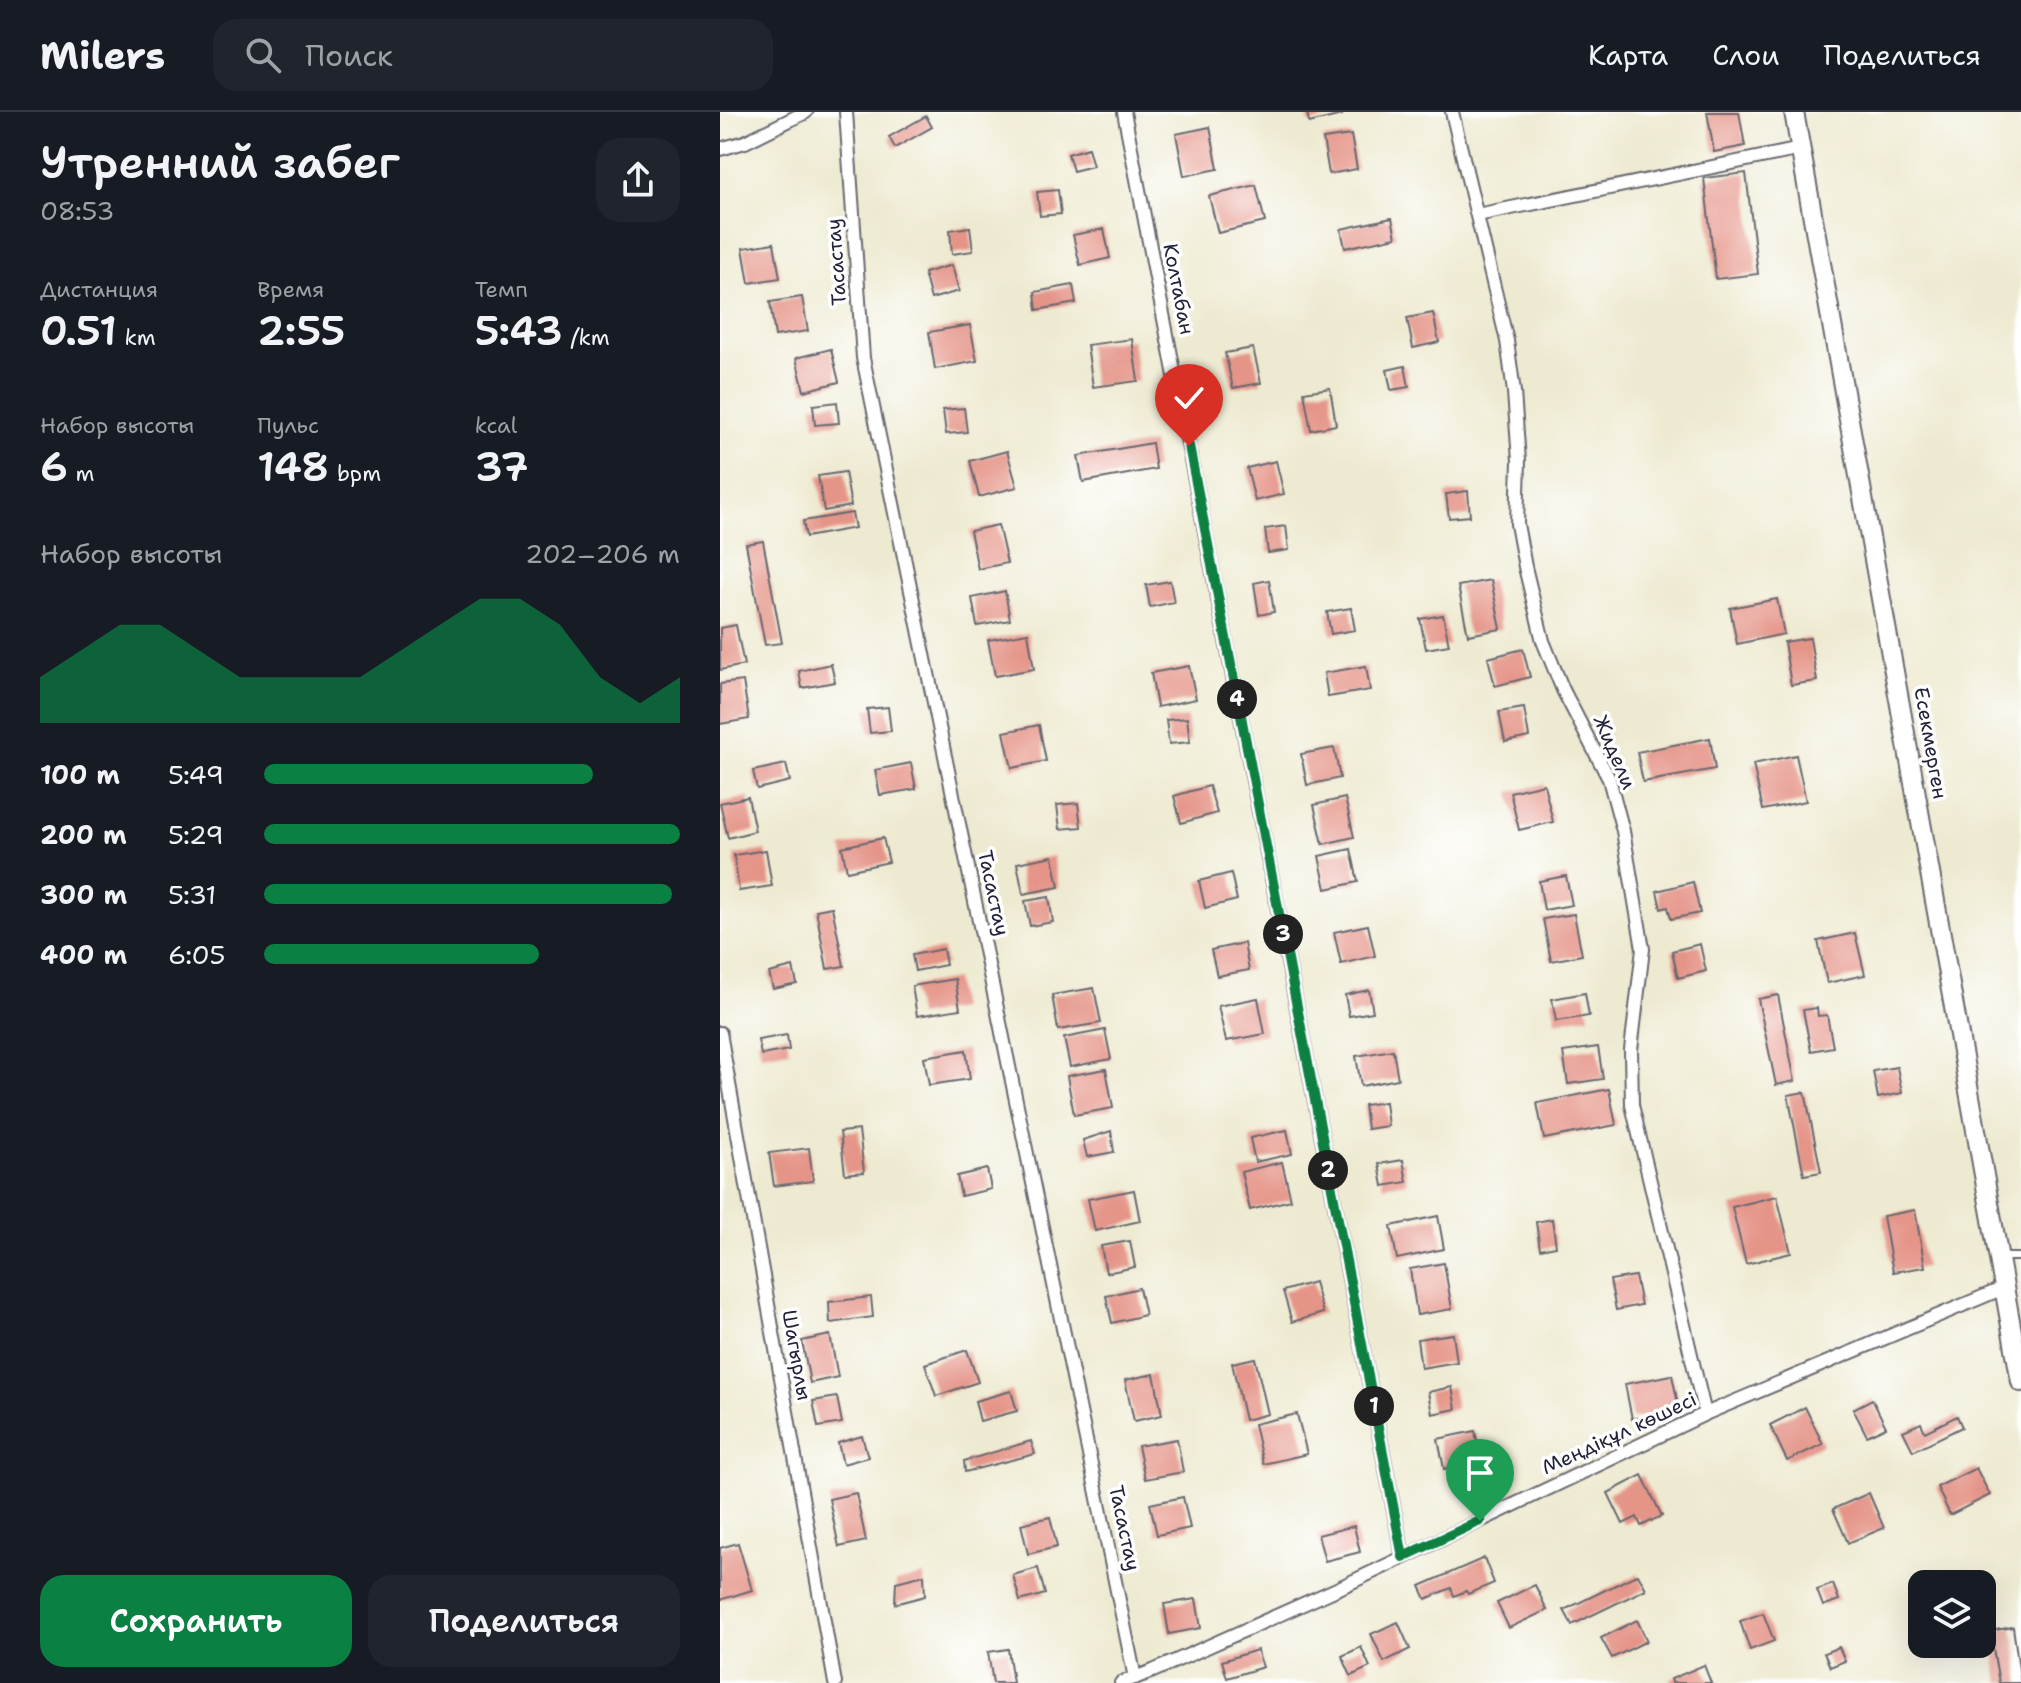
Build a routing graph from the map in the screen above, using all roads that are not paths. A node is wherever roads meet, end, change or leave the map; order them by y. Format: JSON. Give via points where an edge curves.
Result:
{"nodes":[{"id":1,"x":806,"y":112,"type":"edge"},
{"id":2,"x":846,"y":112,"type":"edge"},
{"id":3,"x":1124,"y":112,"type":"edge"},
{"id":4,"x":1452,"y":112,"type":"edge"},
{"id":5,"x":1794,"y":112,"type":"edge"},
{"id":6,"x":720,"y":149,"type":"edge"},
{"id":7,"x":1801,"y":149,"type":"junction"},
{"id":8,"x":1477,"y":215,"type":"junction"},
{"id":9,"x":720,"y":1033,"type":"edge"},
{"id":10,"x":2001,"y":1257,"type":"junction"},
{"id":11,"x":2021,"y":1257,"type":"edge"},
{"id":12,"x":2006,"y":1287,"type":"junction"},
{"id":13,"x":2021,"y":1379,"type":"edge"},
{"id":14,"x":1705,"y":1414,"type":"junction"},
{"id":15,"x":1403,"y":1557,"type":"junction"},
{"id":16,"x":1135,"y":1678,"type":"junction"},
{"id":17,"x":835,"y":1683,"type":"edge"},
{"id":18,"x":1121,"y":1683,"type":"edge"}],
"edges":[{"from":1,"to":6,"type":"street"},
{"from":2,"to":16,"type":"street","name":"Тасастау","via":[[863,358]]},
{"from":3,"to":15,"type":"street","name":"Колтабан"},
{"from":4,"to":8,"type":"street","name":"Жидели"},
{"from":5,"to":7,"type":"street","name":"Eсекмерген"},
{"from":7,"to":8,"type":"street"},
{"from":7,"to":10,"type":"street","name":"Eсекмерген"},
{"from":8,"to":14,"type":"street","name":"Жидели","via":[[1514,392],[1517,524],[1525,567],[1543,641],[1609,779],[1623,831],[1643,949],[1631,1050],[1632,1105]]},
{"from":9,"to":17,"type":"street","name":"Шагырлы"},
{"from":10,"to":11,"type":"lane"},
{"from":10,"to":12,"type":"street","name":"Eсекмерген"},
{"from":12,"to":13,"type":"street","name":"Eсекмерген"},
{"from":12,"to":14,"type":"street","name":"Меңдіқұл көшесі"},
{"from":14,"to":15,"type":"street","name":"Меңдіқұл көшесі"},
{"from":15,"to":16,"type":"street","name":"Меңдіқұл көшесі"},
{"from":16,"to":18,"type":"street","name":"Меңдіқұл көшесі"}]}
